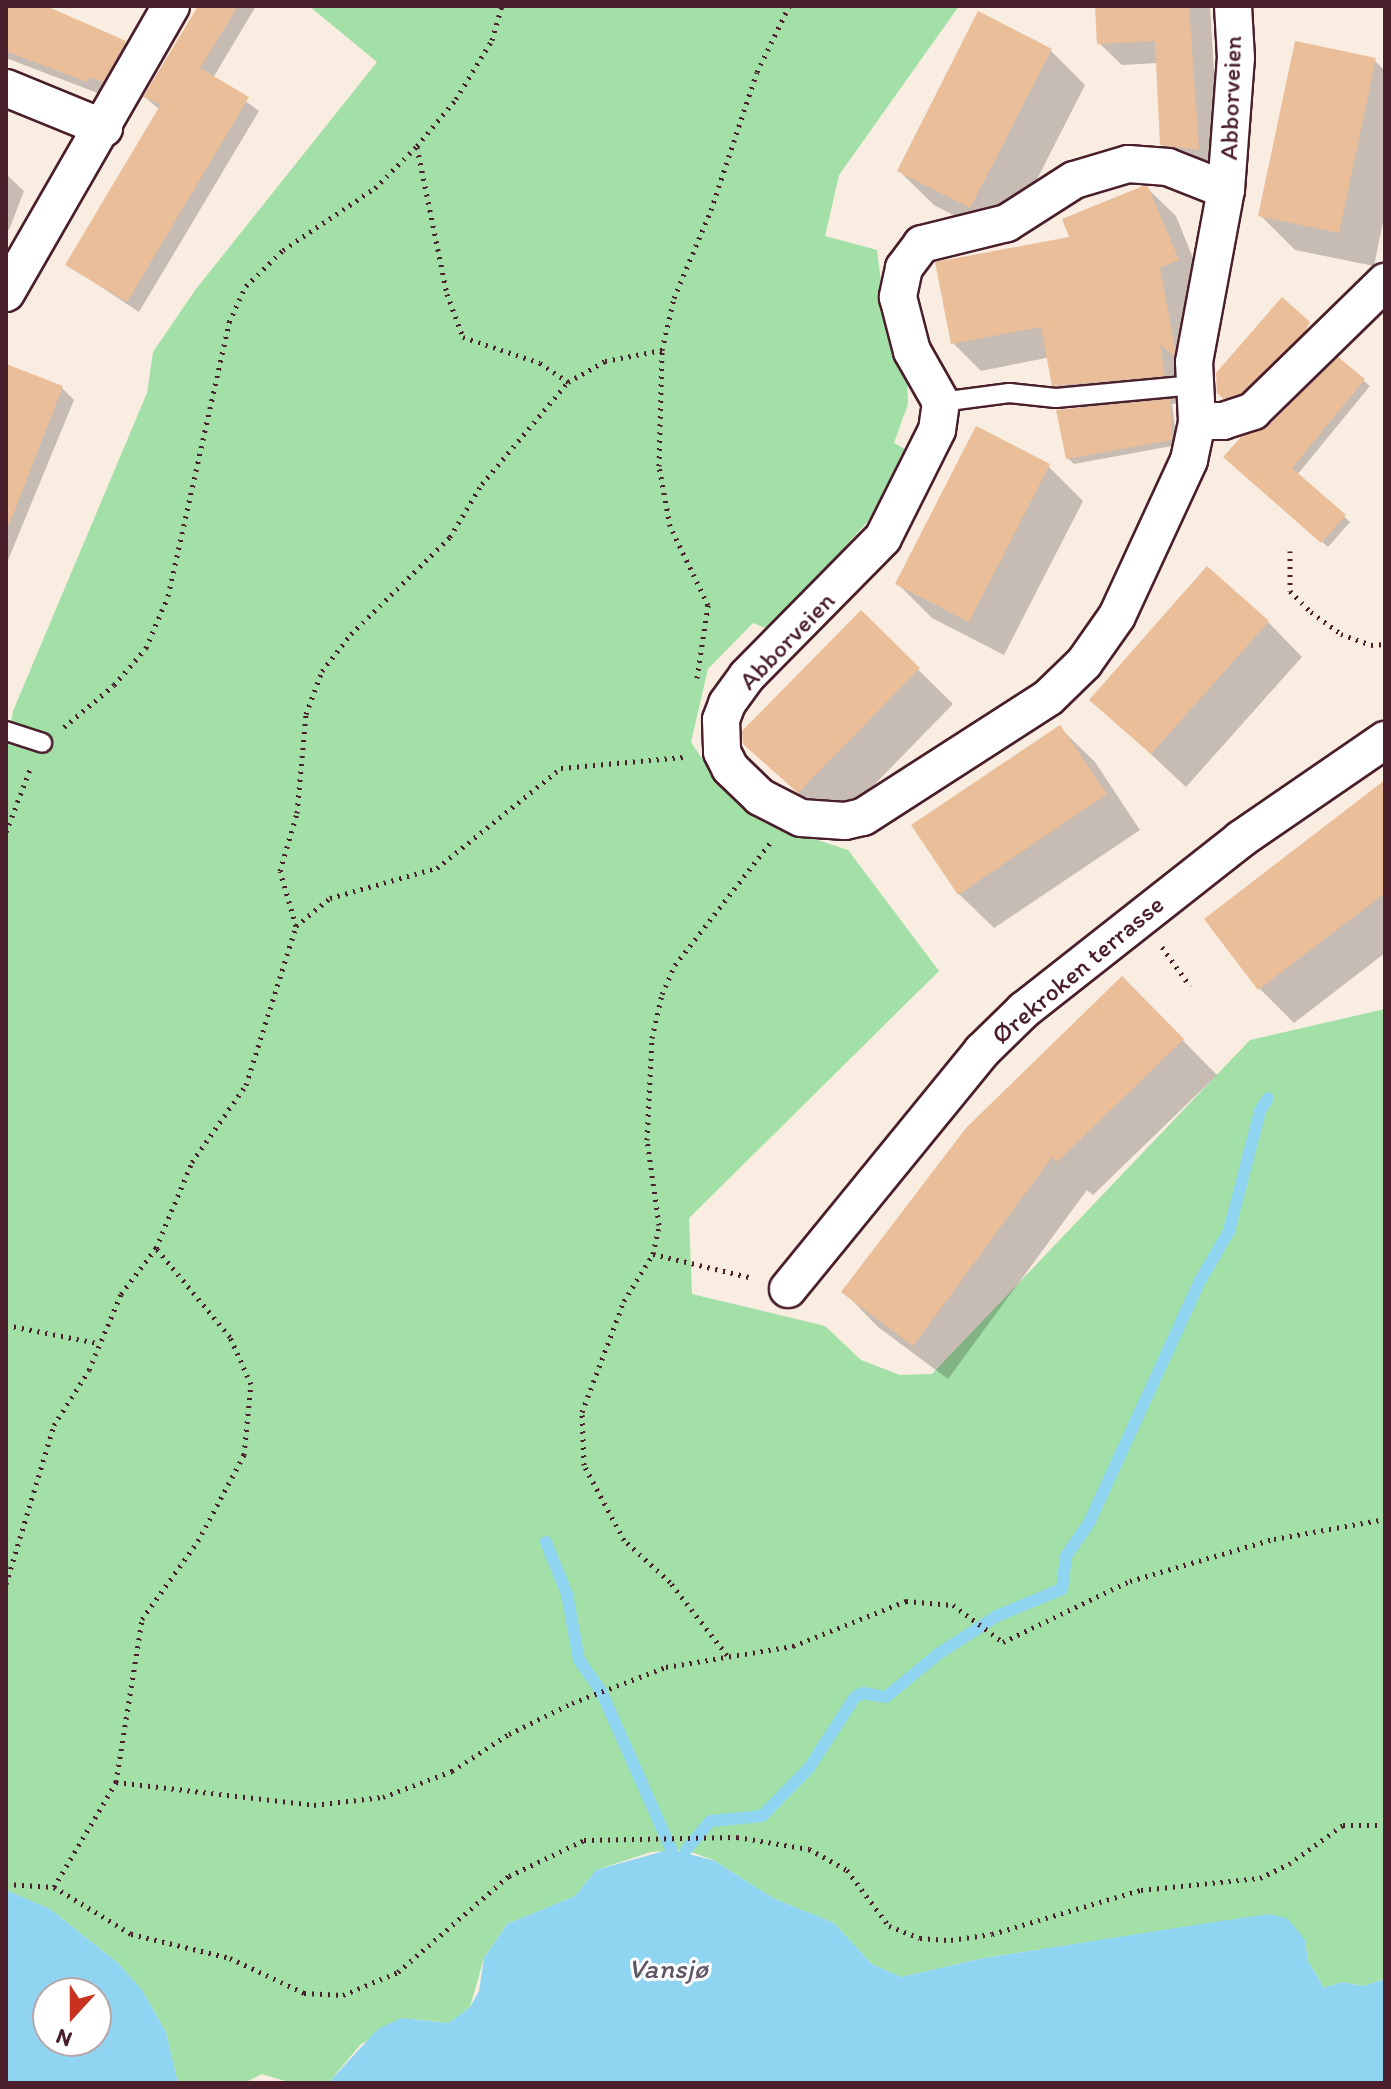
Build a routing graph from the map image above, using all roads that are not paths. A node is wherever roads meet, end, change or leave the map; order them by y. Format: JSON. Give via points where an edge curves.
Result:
{"nodes":[{"id":1,"x":171,"y":6,"type":"edge"},
{"id":2,"x":1233,"y":6,"type":"edge"},
{"id":3,"x":6,"y":88,"type":"edge"},
{"id":4,"x":104,"y":128,"type":"junction"},
{"id":5,"x":1226,"y":190,"type":"junction"},
{"id":6,"x":1385,"y":282,"type":"edge"},
{"id":7,"x":6,"y":293,"type":"edge"},
{"id":8,"x":1194,"y":385,"type":"junction"},
{"id":9,"x":941,"y":402,"type":"junction"},
{"id":10,"x":1197,"y":421,"type":"junction"},
{"id":11,"x":6,"y":731,"type":"edge"},
{"id":12,"x":1385,"y":740,"type":"edge"},
{"id":13,"x":42,"y":743,"type":"road end"},
{"id":14,"x":788,"y":1289,"type":"road end"}],
"edges":[{"from":1,"to":4,"type":"street"},
{"from":2,"to":5,"type":"street","name":"Abborveien","via":[[1236,58]]},
{"from":3,"to":4,"type":"street"},
{"from":4,"to":7,"type":"street"},
{"from":5,"to":8,"type":"street","name":"Abborveien"},
{"from":5,"to":9,"type":"street","name":"Abborveien","via":[[1168,167],[1128,164],[1074,180],[1007,223],[922,244],[904,268],[898,297],[912,351]]},
{"from":6,"to":10,"type":"street","via":[[1253,411],[1223,421]]},
{"from":8,"to":9,"type":"lane","via":[[1056,398],[1009,393]]},
{"from":8,"to":10,"type":"street","name":"Abborveien"},
{"from":9,"to":10,"type":"street","name":"Abborveien","via":[[937,430],[883,538],[747,676],[721,720],[722,752],[730,768],[760,797],[801,818],[863,817],[1049,697],[1084,663],[1117,616],[1189,460]]},
{"from":11,"to":13,"type":"lane"},
{"from":12,"to":14,"type":"street","name":"Ørekroken terrasse","via":[[1241,839],[1024,1010],[962,1075]]}]}
